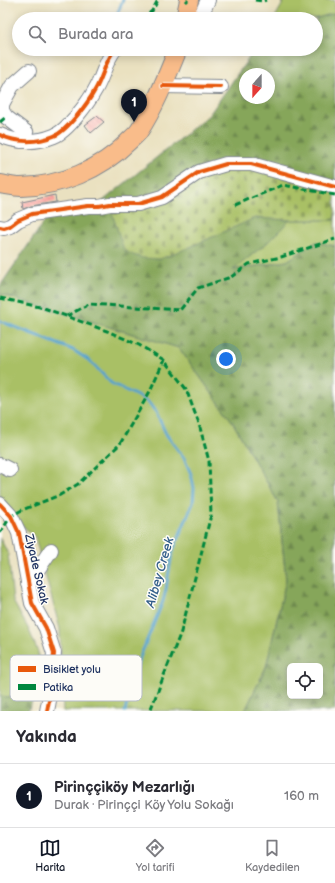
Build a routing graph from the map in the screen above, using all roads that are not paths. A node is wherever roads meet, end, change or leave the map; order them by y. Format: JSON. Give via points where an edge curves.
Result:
{"nodes":[{"id":1,"x":189,"y":0,"type":"edge"},
{"id":2,"x":208,"y":0,"type":"edge"},
{"id":3,"x":186,"y":12,"type":"edge"},
{"id":4,"x":202,"y":12,"type":"edge"},
{"id":5,"x":110,"y":56,"type":"edge"},
{"id":6,"x":175,"y":56,"type":"edge"},
{"id":7,"x":29,"y":71,"type":"dead end"},
{"id":8,"x":164,"y":86,"type":"junction"},
{"id":9,"x":221,"y":86,"type":"dead end"},
{"id":10,"x":0,"y":135,"type":"edge"},
{"id":11,"x":22,"y":141,"type":"junction"},
{"id":12,"x":0,"y":184,"type":"edge"},
{"id":13,"x":335,"y":187,"type":"edge"},
{"id":14,"x":0,"y":227,"type":"edge"},
{"id":15,"x":0,"y":504,"type":"edge"},
{"id":16,"x":51,"y":550,"type":"dead end"},
{"id":17,"x":28,"y":584,"type":"junction"},
{"id":18,"x":54,"y":655,"type":"edge"},
{"id":19,"x":49,"y":701,"type":"edge"},
{"id":20,"x":47,"y":711,"type":"edge"}],
"edges":[{"from":1,"to":3,"type":"main road"},
{"from":2,"to":4,"type":"street"},
{"from":5,"to":11,"type":"street","via":[[96,90],[64,129],[55,136]]},
{"from":6,"to":8,"type":"main road"},
{"from":7,"to":11,"type":"street","via":[[12,86],[2,104],[2,111],[6,117],[26,132]]},
{"from":8,"to":9,"type":"street"},
{"from":8,"to":12,"type":"main road","via":[[138,132],[118,153],[93,168],[70,179],[42,184],[20,187]]},
{"from":10,"to":11,"type":"street"},
{"from":13,"to":14,"type":"street","via":[[251,164],[226,164],[199,172],[162,197],[138,204],[88,206],[32,214],[10,226]]},
{"from":15,"to":17,"type":"street","name":"Ziyade Sokak","via":[[11,516],[19,533]]},
{"from":16,"to":17,"type":"street"},
{"from":17,"to":18,"type":"street","name":"Ziyade Sokak","via":[[32,603],[46,628]]},
{"from":19,"to":20,"type":"street","name":"Ziyade Sokak"}]}
